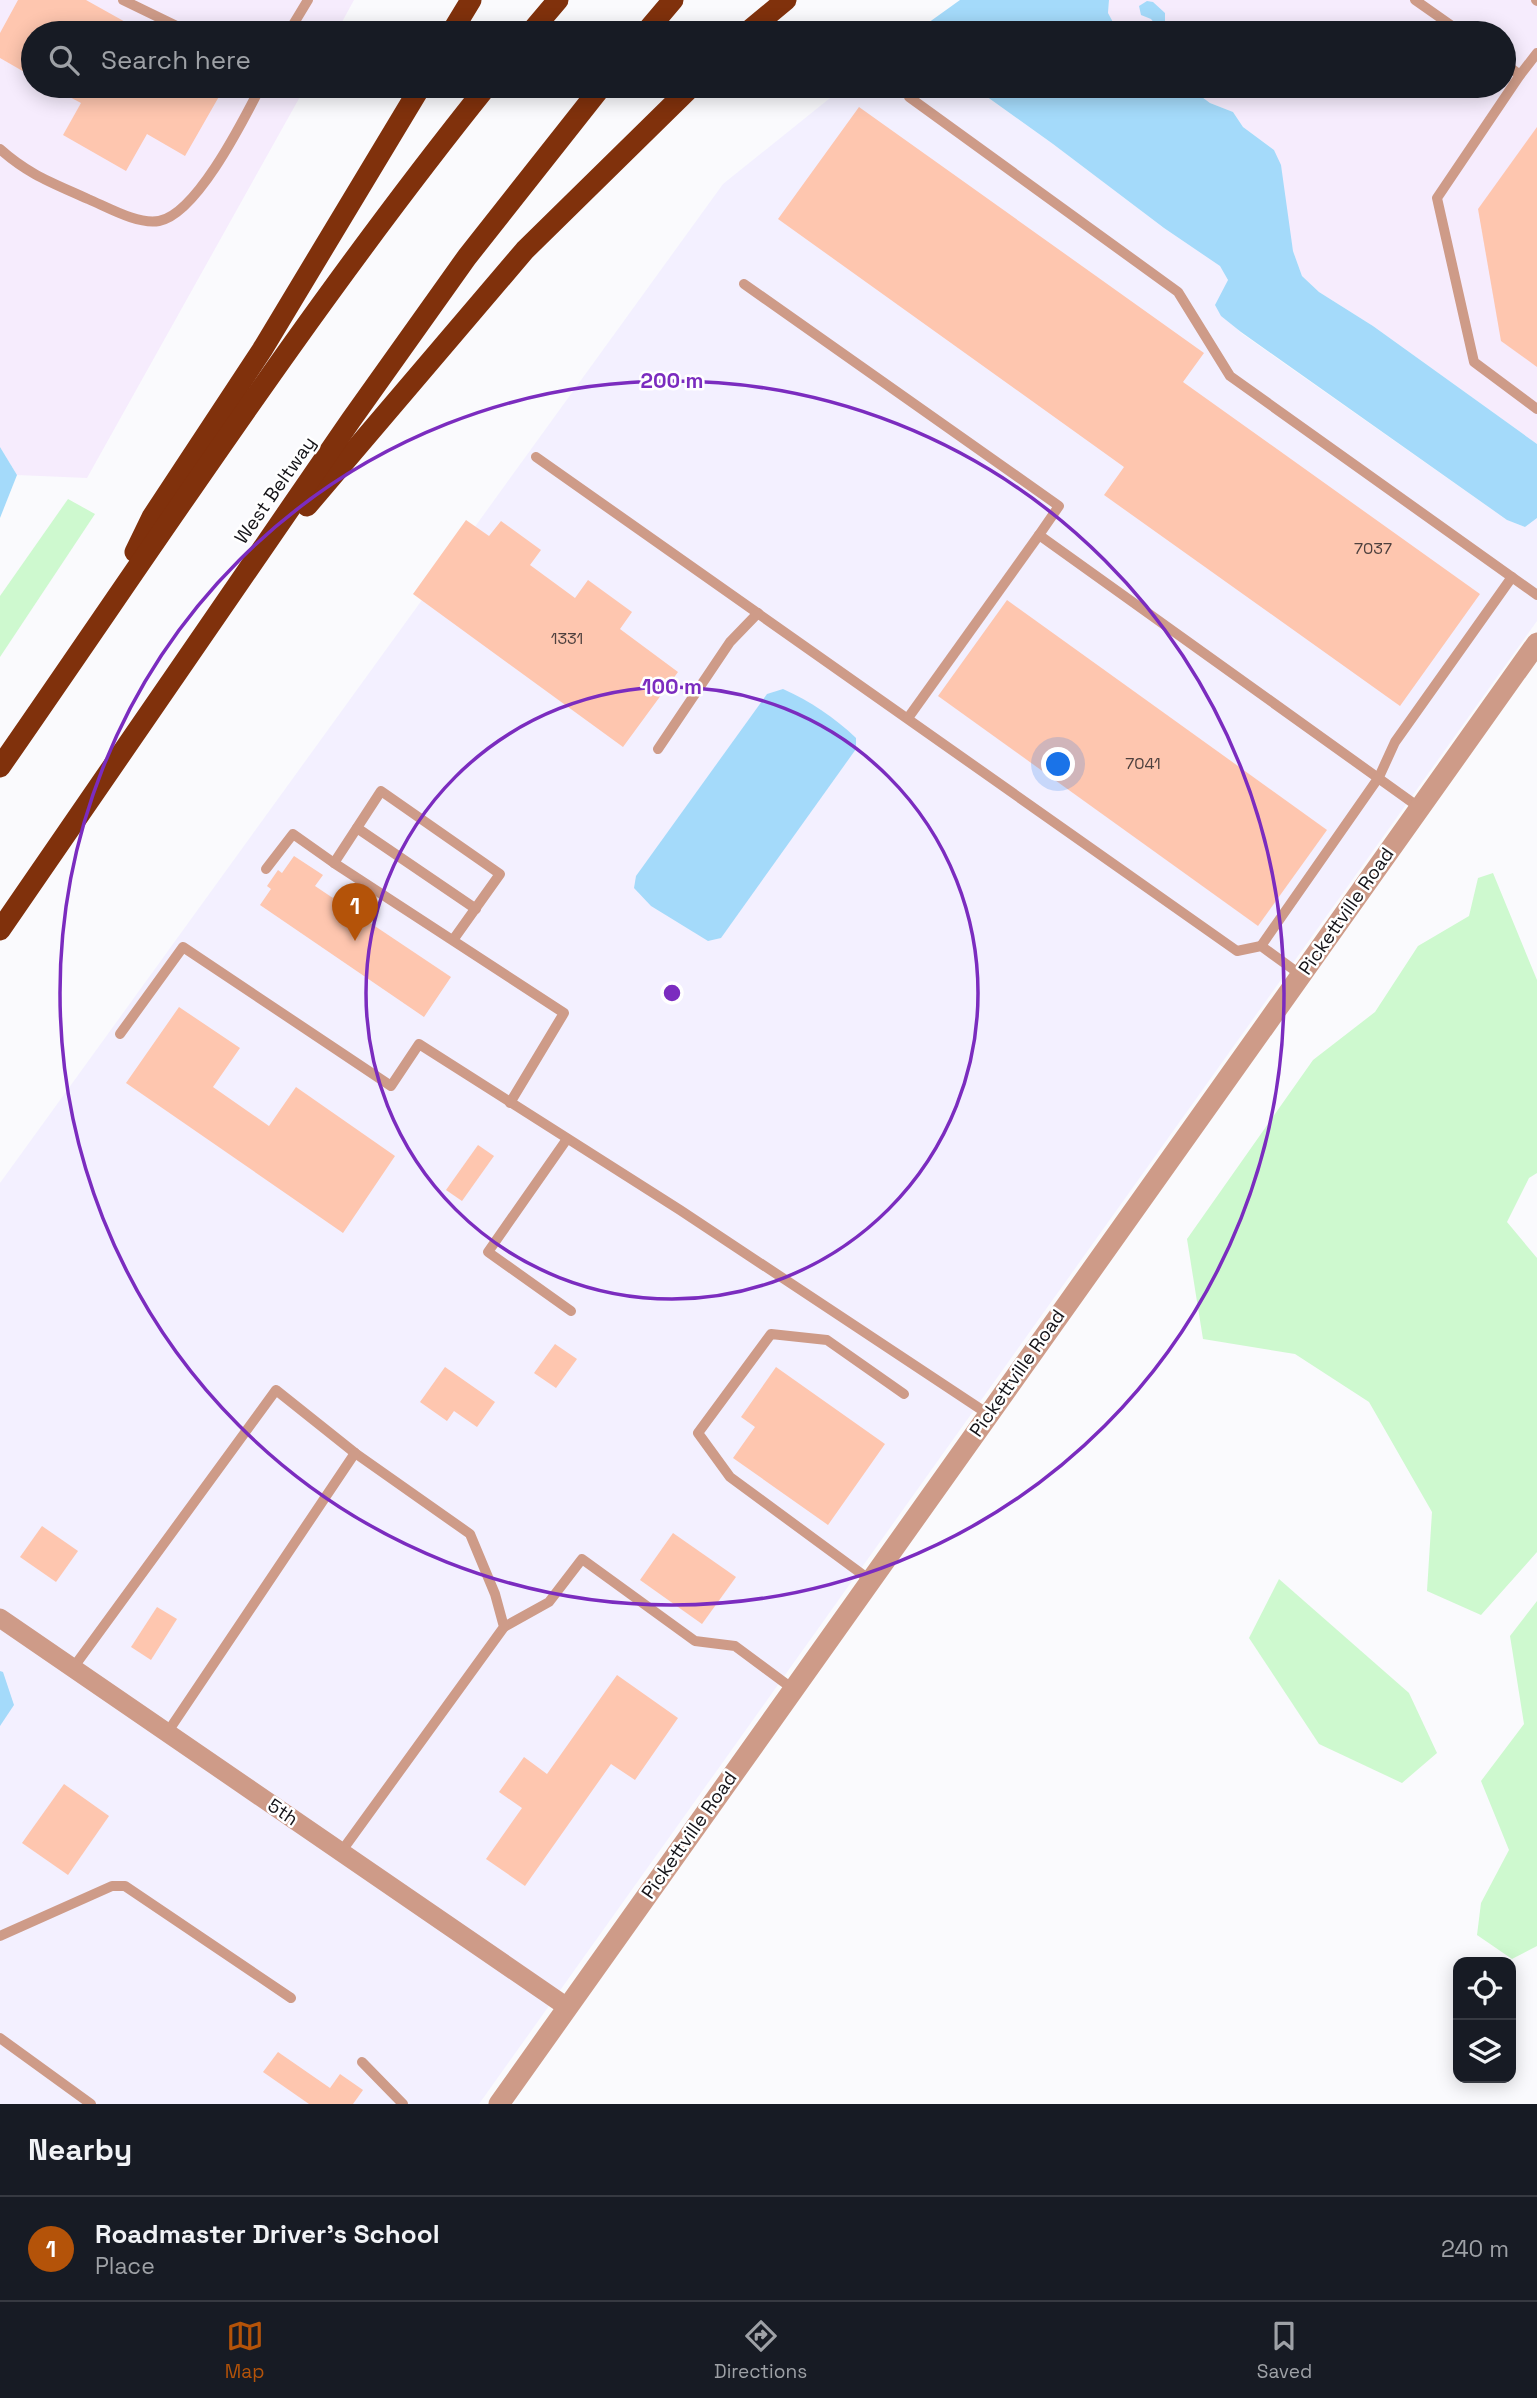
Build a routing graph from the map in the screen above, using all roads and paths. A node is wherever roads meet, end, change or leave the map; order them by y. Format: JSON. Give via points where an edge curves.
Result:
{"nodes":[{"id":1,"x":123,"y":0,"type":"edge"},
{"id":2,"x":308,"y":0,"type":"edge"},
{"id":3,"x":471,"y":0,"type":"edge"},
{"id":4,"x":558,"y":0,"type":"edge"},
{"id":5,"x":673,"y":0,"type":"edge"},
{"id":6,"x":786,"y":0,"type":"edge"},
{"id":7,"x":1415,"y":0,"type":"edge"},
{"id":8,"x":166,"y":21,"type":"edge"},
{"id":9,"x":295,"y":21,"type":"edge"},
{"id":10,"x":458,"y":21,"type":"edge"},
{"id":11,"x":540,"y":21,"type":"edge"},
{"id":12,"x":655,"y":21,"type":"edge"},
{"id":13,"x":761,"y":21,"type":"edge"},
{"id":14,"x":1445,"y":21,"type":"edge"},
{"id":15,"x":1537,"y":52,"type":"edge"},
{"id":16,"x":1516,"y":71,"type":"edge"},
{"id":17,"x":1521,"y":75,"type":"junction"},
{"id":18,"x":1516,"y":82,"type":"edge"},
{"id":19,"x":255,"y":98,"type":"edge"},
{"id":20,"x":414,"y":98,"type":"edge"},
{"id":21,"x":477,"y":98,"type":"edge"},
{"id":22,"x":593,"y":98,"type":"edge"},
{"id":23,"x":680,"y":98,"type":"edge"},
{"id":24,"x":910,"y":98,"type":"edge"},
{"id":25,"x":1505,"y":98,"type":"edge"},
{"id":26,"x":0,"y":149,"type":"edge"},
{"id":27,"x":744,"y":284,"type":"dead end"},
{"id":28,"x":1537,"y":409,"type":"edge"},
{"id":29,"x":536,"y":457,"type":"dead end"},
{"id":30,"x":1039,"y":535,"type":"junction"},
{"id":31,"x":1512,"y":577,"type":"junction"},
{"id":32,"x":1537,"y":594,"type":"edge"},
{"id":33,"x":224,"y":604,"type":"junction"},
{"id":34,"x":108,"y":610,"type":"junction"},
{"id":35,"x":758,"y":613,"type":"junction"},
{"id":36,"x":1537,"y":643,"type":"edge"},
{"id":37,"x":908,"y":718,"type":"junction"},
{"id":38,"x":658,"y":749,"type":"dead end"},
{"id":39,"x":0,"y":768,"type":"edge"},
{"id":40,"x":1379,"y":777,"type":"junction"},
{"id":41,"x":1420,"y":808,"type":"junction"},
{"id":42,"x":357,"y":828,"type":"junction"},
{"id":43,"x":334,"y":863,"type":"junction"},
{"id":44,"x":266,"y":869,"type":"dead end"},
{"id":45,"x":476,"y":909,"type":"junction"},
{"id":46,"x":0,"y":930,"type":"edge"},
{"id":47,"x":453,"y":940,"type":"junction"},
{"id":48,"x":1261,"y":946,"type":"junction"},
{"id":49,"x":1301,"y":975,"type":"junction"},
{"id":50,"x":120,"y":1034,"type":"dead end"},
{"id":51,"x":510,"y":1103,"type":"junction"},
{"id":52,"x":567,"y":1139,"type":"junction"},
{"id":53,"x":572,"y":1311,"type":"dead end"},
{"id":54,"x":904,"y":1394,"type":"dead end"},
{"id":55,"x":988,"y":1414,"type":"junction"},
{"id":56,"x":355,"y":1453,"type":"junction"},
{"id":57,"x":870,"y":1580,"type":"junction"},
{"id":58,"x":0,"y":1618,"type":"edge"},
{"id":59,"x":504,"y":1627,"type":"junction"},
{"id":60,"x":73,"y":1668,"type":"junction"},
{"id":61,"x":793,"y":1689,"type":"junction"},
{"id":62,"x":167,"y":1733,"type":"junction"},
{"id":63,"x":341,"y":1852,"type":"junction"},
{"id":64,"x":0,"y":1936,"type":"edge"},
{"id":65,"x":291,"y":1998,"type":"dead end"},
{"id":66,"x":566,"y":2007,"type":"junction"},
{"id":67,"x":0,"y":2038,"type":"edge"},
{"id":68,"x":362,"y":2062,"type":"dead end"},
{"id":69,"x":91,"y":2104,"type":"edge"},
{"id":70,"x":403,"y":2104,"type":"edge"},
{"id":71,"x":499,"y":2104,"type":"edge"}],
"edges":[{"from":1,"to":8,"type":"lane"},
{"from":2,"to":9,"type":"lane"},
{"from":3,"to":10,"type":"highway"},
{"from":4,"to":11,"type":"highway"},
{"from":5,"to":12,"type":"highway"},
{"from":6,"to":13,"type":"highway"},
{"from":7,"to":14,"type":"lane"},
{"from":15,"to":17,"type":"lane"},
{"from":16,"to":17,"type":"lane"},
{"from":17,"to":18,"type":"lane"},
{"from":19,"to":26,"type":"lane","via":[[202,186],[177,213],[158,221],[130,217],[36,177]]},
{"from":20,"to":34,"type":"highway","via":[[262,350],[152,517]]},
{"from":21,"to":34,"type":"highway","via":[[277,364]]},
{"from":22,"to":33,"type":"highway","name":"West Beltway","via":[[467,257]]},
{"from":23,"to":33,"type":"highway","via":[[525,250]]},
{"from":24,"to":31,"type":"lane","via":[[1178,292],[1230,376]]},
{"from":25,"to":28,"type":"lane","via":[[1437,198],[1474,362]]},
{"from":27,"to":30,"type":"lane","via":[[1059,506]]},
{"from":29,"to":35,"type":"lane"},
{"from":30,"to":37,"type":"lane"},
{"from":30,"to":40,"type":"lane"},
{"from":31,"to":32,"type":"lane"},
{"from":31,"to":40,"type":"lane","via":[[1395,741]]},
{"from":33,"to":46,"type":"highway","name":"West Beltway"},
{"from":34,"to":39,"type":"highway"},
{"from":35,"to":37,"type":"lane"},
{"from":35,"to":38,"type":"lane","via":[[730,642]]},
{"from":36,"to":41,"type":"street","name":"Pickettville Road"},
{"from":37,"to":48,"type":"lane","via":[[1237,951]]},
{"from":40,"to":41,"type":"lane"},
{"from":40,"to":48,"type":"lane"},
{"from":41,"to":49,"type":"street","name":"Pickettville Road"},
{"from":42,"to":43,"type":"lane"},
{"from":42,"to":45,"type":"lane"},
{"from":42,"to":45,"type":"lane","via":[[381,791],[500,874]]},
{"from":43,"to":44,"type":"lane","via":[[293,834]]},
{"from":43,"to":47,"type":"lane"},
{"from":45,"to":47,"type":"lane"},
{"from":47,"to":51,"type":"lane","via":[[564,1013]]},
{"from":48,"to":49,"type":"lane"},
{"from":49,"to":55,"type":"street","name":"Pickettville Road"},
{"from":50,"to":51,"type":"lane","via":[[183,947],[391,1086],[419,1044]]},
{"from":51,"to":52,"type":"lane"},
{"from":52,"to":53,"type":"lane","via":[[488,1252]]},
{"from":52,"to":55,"type":"lane"},
{"from":54,"to":57,"type":"lane","via":[[827,1340],[771,1334],[698,1433],[730,1477]]},
{"from":55,"to":57,"type":"street","name":"Pickettville Road"},
{"from":56,"to":59,"type":"lane","via":[[470,1534]]},
{"from":56,"to":60,"type":"lane","via":[[276,1390]]},
{"from":56,"to":62,"type":"lane"},
{"from":57,"to":61,"type":"street","name":"Pickettville Road"},
{"from":58,"to":60,"type":"street","name":"5th"},
{"from":59,"to":61,"type":"lane","via":[[549,1602],[582,1559],[695,1641],[735,1646]]},
{"from":59,"to":63,"type":"lane"},
{"from":60,"to":62,"type":"street","name":"5th"},
{"from":61,"to":66,"type":"street","name":"Pickettville Road"},
{"from":62,"to":63,"type":"street","name":"5th"},
{"from":63,"to":66,"type":"street","name":"5th"},
{"from":64,"to":65,"type":"lane","via":[[112,1886],[125,1886]]},
{"from":66,"to":71,"type":"street","name":"Pickettville Road"},
{"from":67,"to":69,"type":"lane"},
{"from":68,"to":70,"type":"lane"}]}
